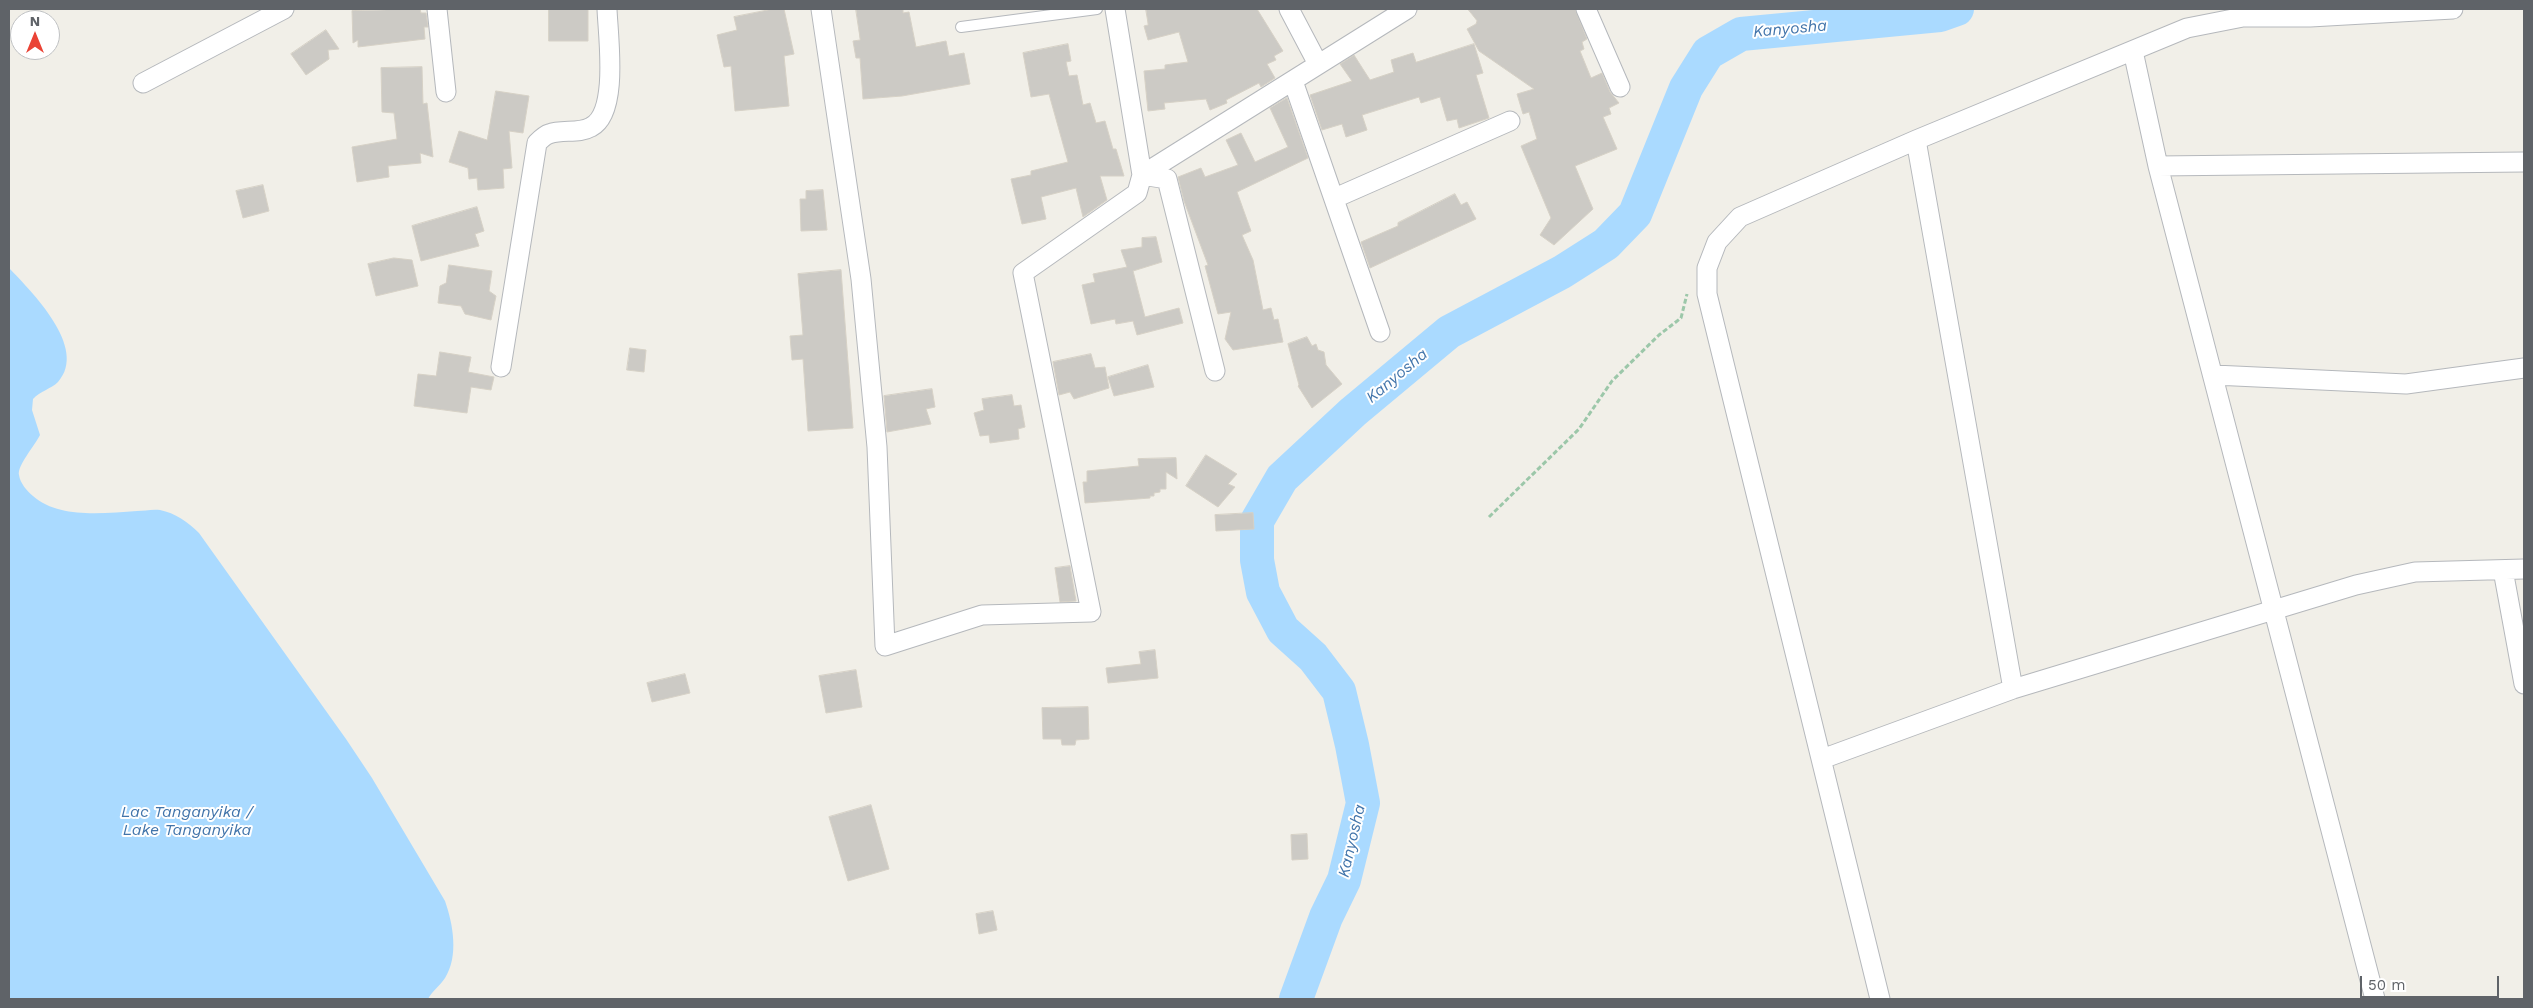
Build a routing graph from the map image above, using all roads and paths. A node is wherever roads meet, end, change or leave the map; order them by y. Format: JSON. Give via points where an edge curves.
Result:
{"nodes":[{"id":1,"x":284,"y":9,"type":"edge"},
{"id":2,"x":437,"y":9,"type":"edge"},
{"id":3,"x":607,"y":9,"type":"edge"},
{"id":4,"x":821,"y":9,"type":"edge"},
{"id":5,"x":1096,"y":9,"type":"edge"},
{"id":6,"x":1115,"y":9,"type":"edge"},
{"id":7,"x":1289,"y":9,"type":"edge"},
{"id":8,"x":1407,"y":9,"type":"edge"},
{"id":9,"x":1586,"y":9,"type":"edge"},
{"id":10,"x":2454,"y":9,"type":"edge"},
{"id":11,"x":961,"y":27,"type":"dead end"},
{"id":12,"x":2133,"y":51,"type":"junction"},
{"id":13,"x":1318,"y":64,"type":"junction"},
{"id":14,"x":1293,"y":81,"type":"junction"},
{"id":15,"x":143,"y":83,"type":"dead end"},
{"id":16,"x":1620,"y":87,"type":"dead end"},
{"id":17,"x":446,"y":92,"type":"dead end"},
{"id":18,"x":1510,"y":121,"type":"dead end"},
{"id":19,"x":1916,"y":140,"type":"junction"},
{"id":20,"x":2524,"y":162,"type":"edge"},
{"id":21,"x":2158,"y":166,"type":"junction"},
{"id":22,"x":1142,"y":175,"type":"junction"},
{"id":23,"x":1335,"y":198,"type":"junction"},
{"id":24,"x":1707,"y":268,"type":"junction"},
{"id":25,"x":1380,"y":332,"type":"dead end"},
{"id":26,"x":501,"y":367,"type":"dead end"},
{"id":27,"x":2524,"y":368,"type":"edge"},
{"id":28,"x":1215,"y":371,"type":"dead end"},
{"id":29,"x":2214,"y":375,"type":"junction"},
{"id":30,"x":1489,"y":517,"type":"dead end"},
{"id":31,"x":2524,"y":569,"type":"edge"},
{"id":32,"x":2503,"y":570,"type":"junction"},
{"id":33,"x":2274,"y":610,"type":"junction"},
{"id":34,"x":2524,"y":684,"type":"edge"},
{"id":35,"x":2013,"y":689,"type":"junction"},
{"id":36,"x":1822,"y":759,"type":"junction"},
{"id":37,"x":1880,"y":999,"type":"edge"},
{"id":38,"x":2375,"y":999,"type":"edge"}],
"edges":[{"from":1,"to":15,"type":"street"},
{"from":2,"to":17,"type":"street"},
{"from":3,"to":26,"type":"street","via":[[608,101],[600,121],[591,128],[548,134],[537,143]]},
{"from":4,"to":22,"type":"street","via":[[862,279],[877,447],[885,646],[982,615],[1091,612],[1023,273],[1137,193]]},
{"from":5,"to":11,"type":"lane"},
{"from":6,"to":22,"type":"street"},
{"from":7,"to":13,"type":"street"},
{"from":8,"to":13,"type":"street"},
{"from":9,"to":16,"type":"street"},
{"from":10,"to":12,"type":"street","via":[[2310,17],[2243,17],[2187,28]]},
{"from":12,"to":19,"type":"street"},
{"from":12,"to":21,"type":"street"},
{"from":13,"to":14,"type":"street"},
{"from":14,"to":22,"type":"street"},
{"from":14,"to":23,"type":"street"},
{"from":18,"to":23,"type":"street"},
{"from":19,"to":24,"type":"street","via":[[1740,217],[1717,242]]},
{"from":19,"to":35,"type":"street"},
{"from":20,"to":21,"type":"street"},
{"from":21,"to":29,"type":"street"},
{"from":22,"to":28,"type":"street","via":[[1167,179]]},
{"from":23,"to":25,"type":"street"},
{"from":24,"to":30,"type":"path","via":[[1688,294],[1681,318],[1612,381],[1579,429]]},
{"from":24,"to":36,"type":"street","via":[[1707,294]]},
{"from":27,"to":29,"type":"street","via":[[2406,384]]},
{"from":29,"to":33,"type":"street"},
{"from":31,"to":32,"type":"street"},
{"from":32,"to":33,"type":"street","via":[[2415,572],[2356,584]]},
{"from":32,"to":34,"type":"street"},
{"from":33,"to":35,"type":"street"},
{"from":33,"to":38,"type":"street"},
{"from":35,"to":36,"type":"street"},
{"from":36,"to":37,"type":"street"}]}
